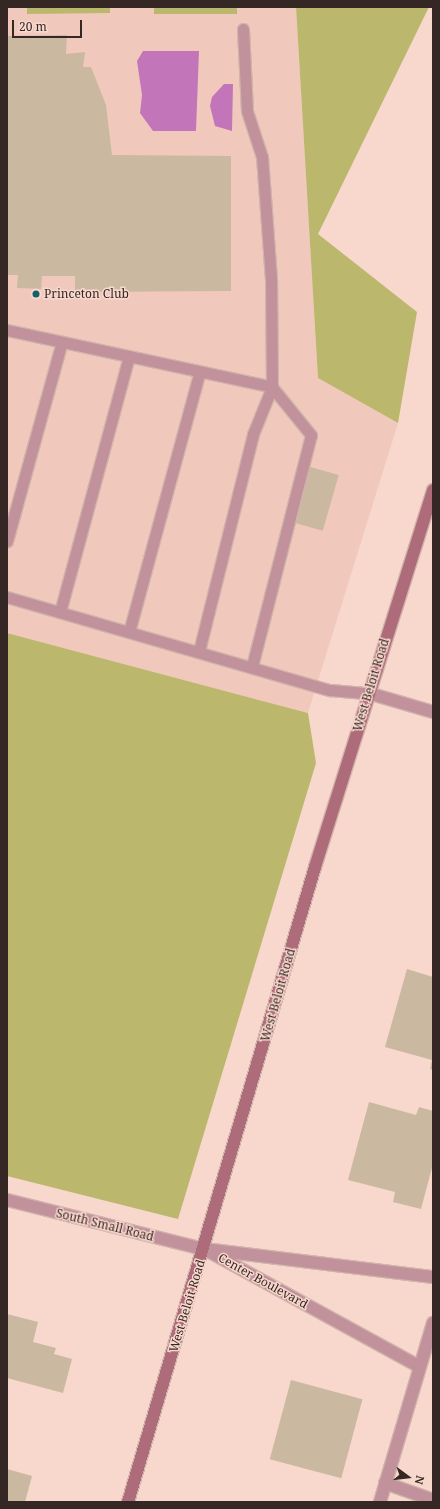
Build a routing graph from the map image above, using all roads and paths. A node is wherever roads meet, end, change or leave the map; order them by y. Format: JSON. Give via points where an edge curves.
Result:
{"nodes":[{"id":1,"x":243,"y":29,"type":"dead end"},
{"id":2,"x":7,"y":330,"type":"edge"},
{"id":3,"x":62,"y":342,"type":"junction"},
{"id":4,"x":129,"y":356,"type":"junction"},
{"id":5,"x":200,"y":371,"type":"junction"},
{"id":6,"x":272,"y":387,"type":"junction"},
{"id":7,"x":433,"y":490,"type":"edge"},
{"id":8,"x":7,"y":541,"type":"edge"},
{"id":9,"x":7,"y":597,"type":"edge"},
{"id":10,"x":60,"y":612,"type":"junction"},
{"id":11,"x":129,"y":632,"type":"junction"},
{"id":12,"x":199,"y":651,"type":"junction"},
{"id":13,"x":252,"y":666,"type":"junction"},
{"id":14,"x":368,"y":693,"type":"junction"},
{"id":15,"x":433,"y":712,"type":"edge"},
{"id":16,"x":7,"y":1200,"type":"edge"},
{"id":17,"x":204,"y":1249,"type":"junction"},
{"id":18,"x":433,"y":1277,"type":"edge"},
{"id":19,"x":433,"y":1323,"type":"edge"},
{"id":20,"x":420,"y":1366,"type":"junction"},
{"id":21,"x":385,"y":1483,"type":"junction"},
{"id":22,"x":433,"y":1500,"type":"edge"},
{"id":23,"x":128,"y":1502,"type":"edge"},
{"id":24,"x":380,"y":1502,"type":"edge"}],
"edges":[{"from":1,"to":6,"type":"lane","via":[[247,111],[262,157],[271,279]]},
{"from":2,"to":3,"type":"lane"},
{"from":3,"to":4,"type":"lane"},
{"from":3,"to":8,"type":"lane"},
{"from":4,"to":5,"type":"lane"},
{"from":4,"to":10,"type":"lane"},
{"from":5,"to":6,"type":"lane"},
{"from":5,"to":11,"type":"lane"},
{"from":6,"to":12,"type":"lane","via":[[253,434]]},
{"from":6,"to":13,"type":"lane","via":[[311,435]]},
{"from":7,"to":14,"type":"main road","name":"West Beloit Road"},
{"from":9,"to":10,"type":"lane"},
{"from":10,"to":11,"type":"lane"},
{"from":11,"to":12,"type":"lane"},
{"from":12,"to":13,"type":"lane"},
{"from":13,"to":14,"type":"lane","via":[[330,690]]},
{"from":14,"to":15,"type":"street"},
{"from":14,"to":17,"type":"main road","name":"West Beloit Road"},
{"from":16,"to":17,"type":"street","name":"South Small Road"},
{"from":17,"to":18,"type":"street","name":"Center Boulevard"},
{"from":17,"to":20,"type":"street","name":"Center Boulevard"},
{"from":17,"to":23,"type":"main road","name":"West Beloit Road"},
{"from":19,"to":20,"type":"street"},
{"from":20,"to":21,"type":"street"},
{"from":21,"to":22,"type":"street"},
{"from":21,"to":24,"type":"street"}]}
